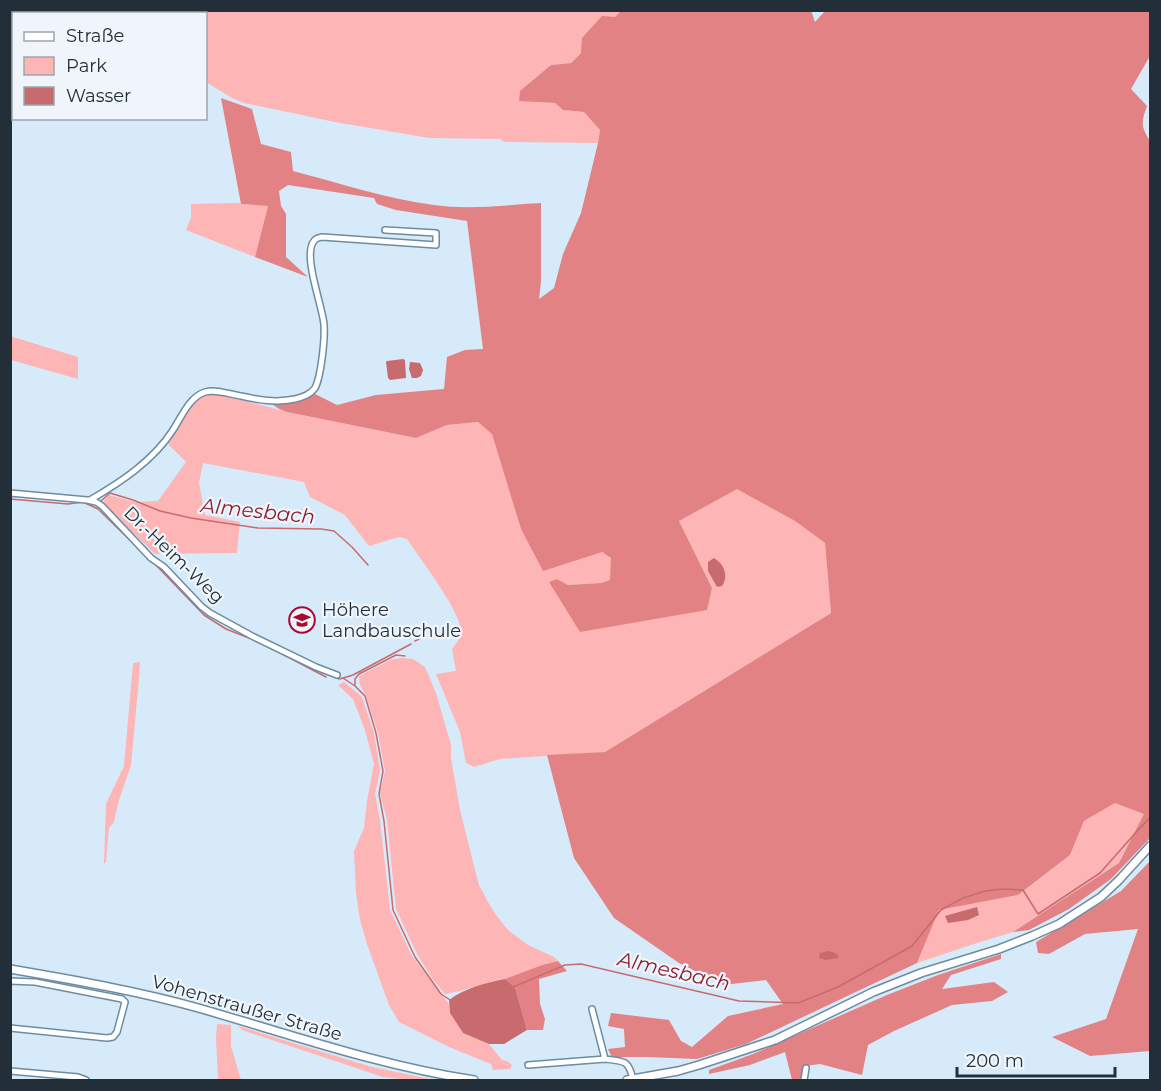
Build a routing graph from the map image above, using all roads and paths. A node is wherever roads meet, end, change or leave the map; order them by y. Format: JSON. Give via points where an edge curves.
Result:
{"nodes":[{"id":1,"x":386,"y":230,"type":"dead end"},
{"id":2,"x":10,"y":494,"type":"edge"},
{"id":3,"x":90,"y":500,"type":"junction"},
{"id":4,"x":337,"y":675,"type":"dead end"},
{"id":5,"x":1150,"y":846,"type":"edge"},
{"id":6,"x":10,"y":969,"type":"edge"},
{"id":7,"x":10,"y":981,"type":"edge"},
{"id":8,"x":592,"y":1009,"type":"dead end"},
{"id":9,"x":10,"y":1028,"type":"edge"},
{"id":10,"x":605,"y":1059,"type":"junction"},
{"id":11,"x":528,"y":1065,"type":"dead end"},
{"id":12,"x":806,"y":1068,"type":"dead end"},
{"id":13,"x":10,"y":1071,"type":"edge"},
{"id":14,"x":86,"y":1080,"type":"edge"},
{"id":15,"x":474,"y":1080,"type":"edge"},
{"id":16,"x":636,"y":1080,"type":"edge"},
{"id":17,"x":804,"y":1080,"type":"edge"}],
"edges":[{"from":1,"to":3,"type":"street","via":[[436,233],[436,245],[322,237],[313,242],[310,257],[324,324],[314,390],[298,398],[271,401],[212,391],[200,394],[153,455]]},
{"from":2,"to":3,"type":"street"},
{"from":3,"to":4,"type":"street","name":"Dr.-Heim-Weg","via":[[102,506],[210,613]]},
{"from":5,"to":16,"type":"main road","via":[[1101,897],[1059,924],[873,992],[775,1040],[699,1065]]},
{"from":6,"to":15,"type":"main road","name":"Vohenstraußer Straße","via":[[141,994],[377,1060]]},
{"from":7,"to":9,"type":"street","name":"Vohenstraußer Straße","via":[[35,982],[125,1002],[113,1037]]},
{"from":8,"to":10,"type":"street"},
{"from":10,"to":11,"type":"street"},
{"from":10,"to":16,"type":"street","via":[[627,1064]]},
{"from":12,"to":17,"type":"street"},
{"from":13,"to":14,"type":"street"}]}
